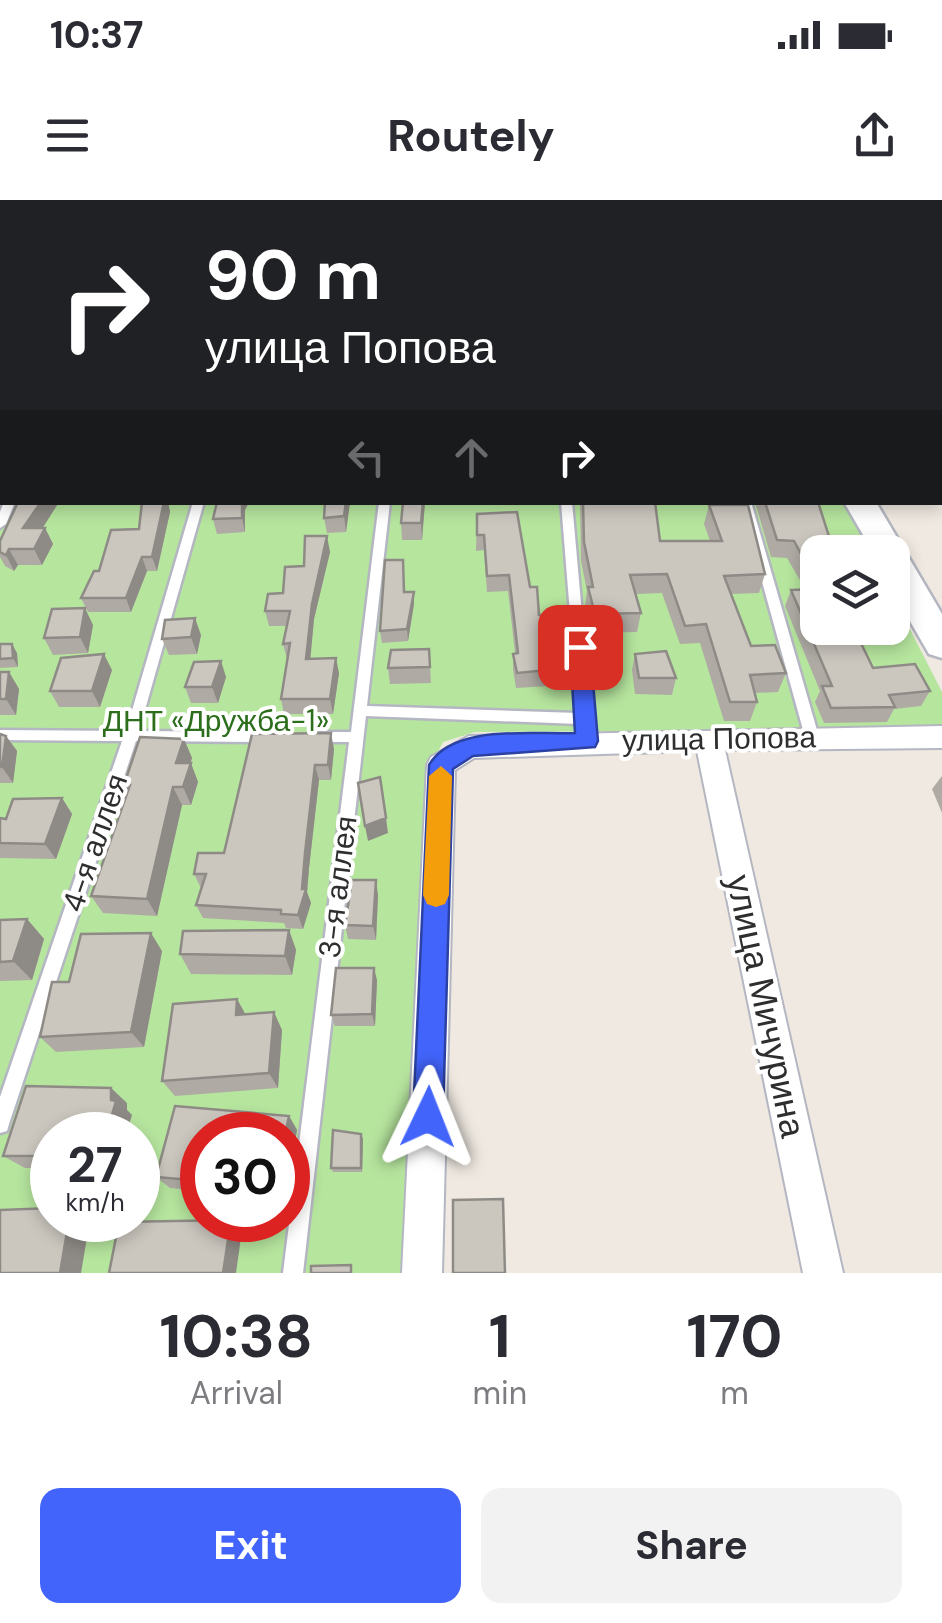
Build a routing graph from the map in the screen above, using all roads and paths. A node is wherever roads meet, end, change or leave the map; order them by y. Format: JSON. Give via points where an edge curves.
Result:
{"nodes":[{"id":1,"x":198,"y":505,"type":"edge"},
{"id":2,"x":385,"y":505,"type":"edge"},
{"id":3,"x":566,"y":505,"type":"edge"},
{"id":4,"x":747,"y":505,"type":"edge"},
{"id":5,"x":862,"y":505,"type":"edge"},
{"id":6,"x":878,"y":535,"type":"edge"},
{"id":7,"x":910,"y":590,"type":"edge"},
{"id":8,"x":942,"y":645,"type":"edge"},
{"id":9,"x":362,"y":711,"type":"junction"},
{"id":10,"x":587,"y":730,"type":"junction"},
{"id":11,"x":0,"y":734,"type":"edge"},
{"id":12,"x":131,"y":736,"type":"junction"},
{"id":13,"x":280,"y":737,"type":"edge"},
{"id":14,"x":299,"y":737,"type":"edge"},
{"id":15,"x":355,"y":737,"type":"junction"},
{"id":16,"x":942,"y":737,"type":"edge"},
{"id":17,"x":812,"y":738,"type":"junction"},
{"id":18,"x":709,"y":740,"type":"junction"},
{"id":19,"x":0,"y":1124,"type":"edge"},
{"id":20,"x":293,"y":1273,"type":"edge"},
{"id":21,"x":422,"y":1273,"type":"edge"},
{"id":22,"x":822,"y":1273,"type":"edge"}],
"edges":[{"from":1,"to":12,"type":"lane","name":"4-я аллея"},
{"from":2,"to":9,"type":"lane","name":"3-я аллея"},
{"from":3,"to":10,"type":"lane"},
{"from":4,"to":17,"type":"lane"},
{"from":5,"to":6,"type":"street"},
{"from":7,"to":8,"type":"street"},
{"from":9,"to":10,"type":"lane"},
{"from":9,"to":15,"type":"lane","name":"3-я аллея"},
{"from":10,"to":18,"type":"street","name":"улица Попова"},
{"from":10,"to":21,"type":"street","name":"улица Попова","via":[[469,747],[441,765]]},
{"from":11,"to":12,"type":"lane"},
{"from":12,"to":13,"type":"lane"},
{"from":12,"to":19,"type":"lane","name":"4-я аллея"},
{"from":14,"to":15,"type":"lane"},
{"from":15,"to":20,"type":"lane","name":"3-я аллея"},
{"from":16,"to":17,"type":"street","name":"улица Попова"},
{"from":17,"to":18,"type":"street","name":"улица Попова"},
{"from":18,"to":22,"type":"street","name":"улица Мичурина"}]}
